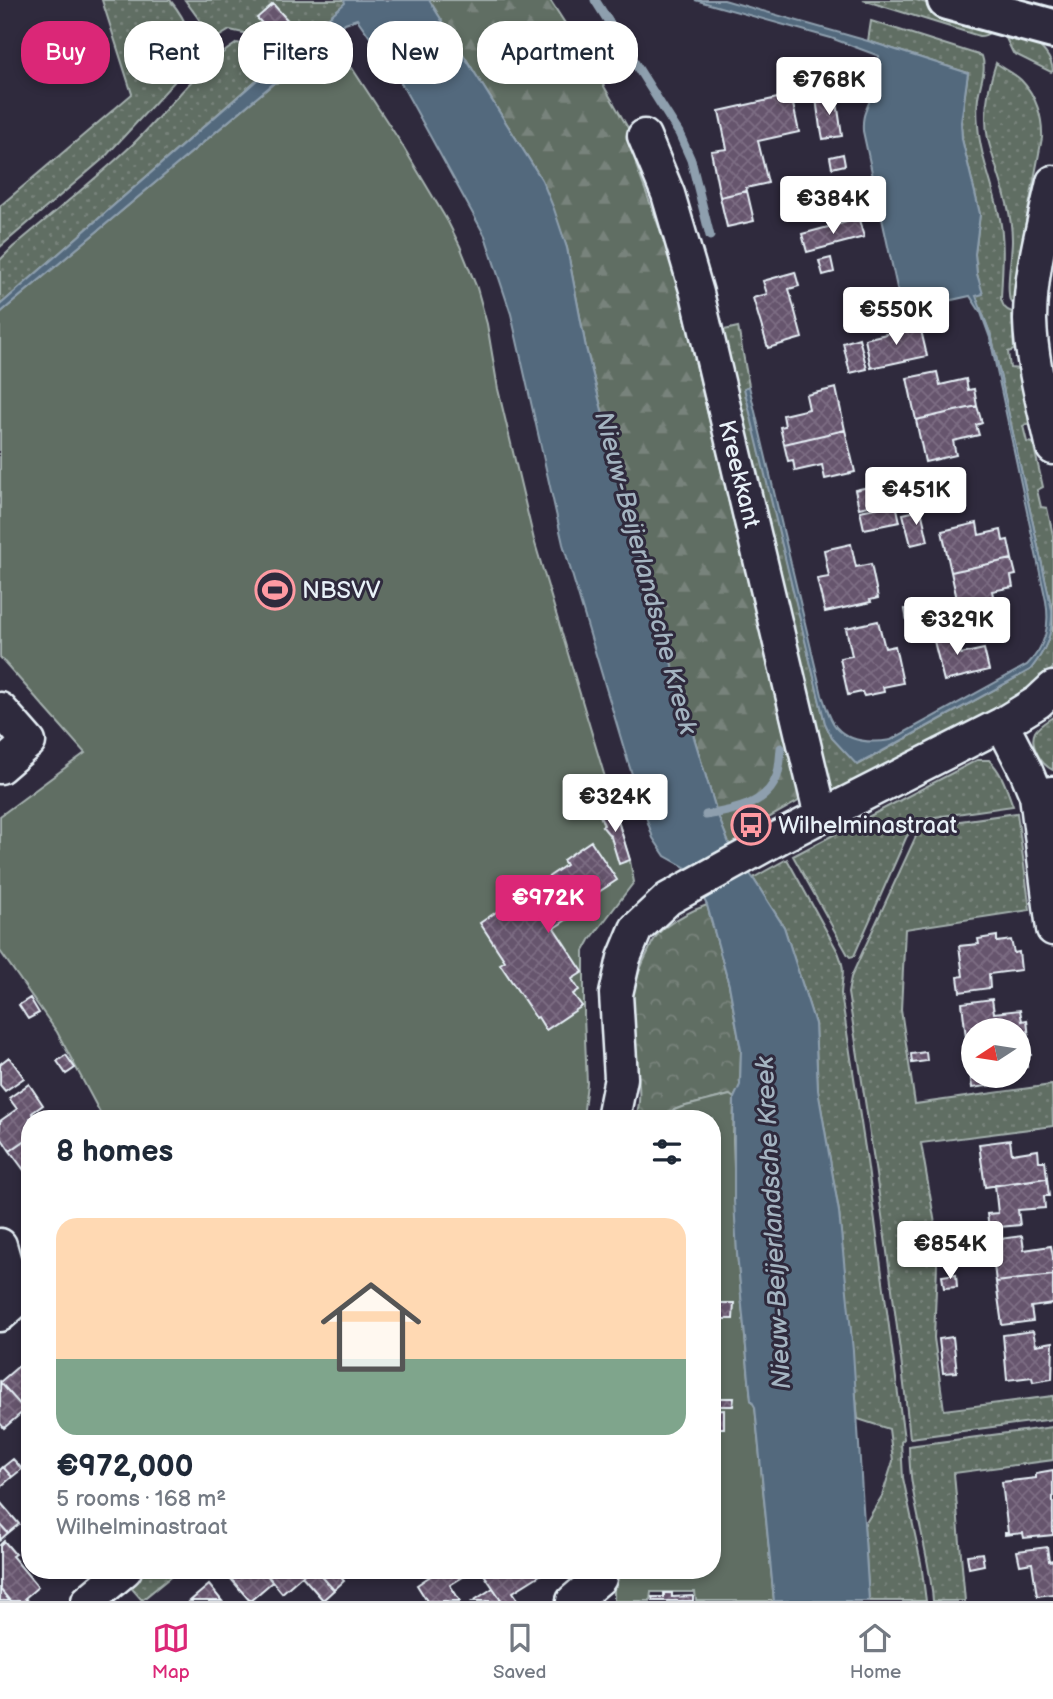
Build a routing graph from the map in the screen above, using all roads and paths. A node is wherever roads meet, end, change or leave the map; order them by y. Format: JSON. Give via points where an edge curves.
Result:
{"nodes":[{"id":1,"x":947,"y":0,"type":"edge"},
{"id":2,"x":1053,"y":29,"type":"edge"},
{"id":3,"x":644,"y":136,"type":"dead end"},
{"id":4,"x":1053,"y":182,"type":"edge"},
{"id":5,"x":1053,"y":444,"type":"edge"},
{"id":6,"x":1053,"y":688,"type":"edge"},
{"id":7,"x":0,"y":709,"type":"edge"},
{"id":8,"x":1002,"y":724,"type":"junction"},
{"id":9,"x":0,"y":767,"type":"edge"},
{"id":10,"x":1044,"y":794,"type":"edge"},
{"id":11,"x":821,"y":816,"type":"junction"},
{"id":12,"x":1053,"y":929,"type":"edge"},
{"id":13,"x":615,"y":1110,"type":"edge"},
{"id":14,"x":0,"y":1245,"type":"edge"},
{"id":15,"x":0,"y":1315,"type":"edge"},
{"id":16,"x":114,"y":1579,"type":"edge"},
{"id":17,"x":600,"y":1583,"type":"edge"},
{"id":18,"x":88,"y":1601,"type":"edge"},
{"id":19,"x":573,"y":1601,"type":"edge"}],
"edges":[{"from":1,"to":2,"type":"main road"},
{"from":3,"to":11,"type":"street","name":"Kreekkant","via":[[668,194],[697,293]]},
{"from":4,"to":5,"type":"street","via":[[1032,278],[1030,320]]},
{"from":6,"to":8,"type":"street"},
{"from":7,"to":9,"type":"street","via":[[29,742]]},
{"from":8,"to":10,"type":"street","via":[[1026,771]]},
{"from":8,"to":11,"type":"street"},
{"from":10,"to":12,"type":"street"},
{"from":11,"to":13,"type":"street","via":[[668,899],[636,929],[616,994],[621,1078]]},
{"from":14,"to":15,"type":"street","via":[[16,1301]]},
{"from":16,"to":18,"type":"street"},
{"from":17,"to":19,"type":"street"}]}
